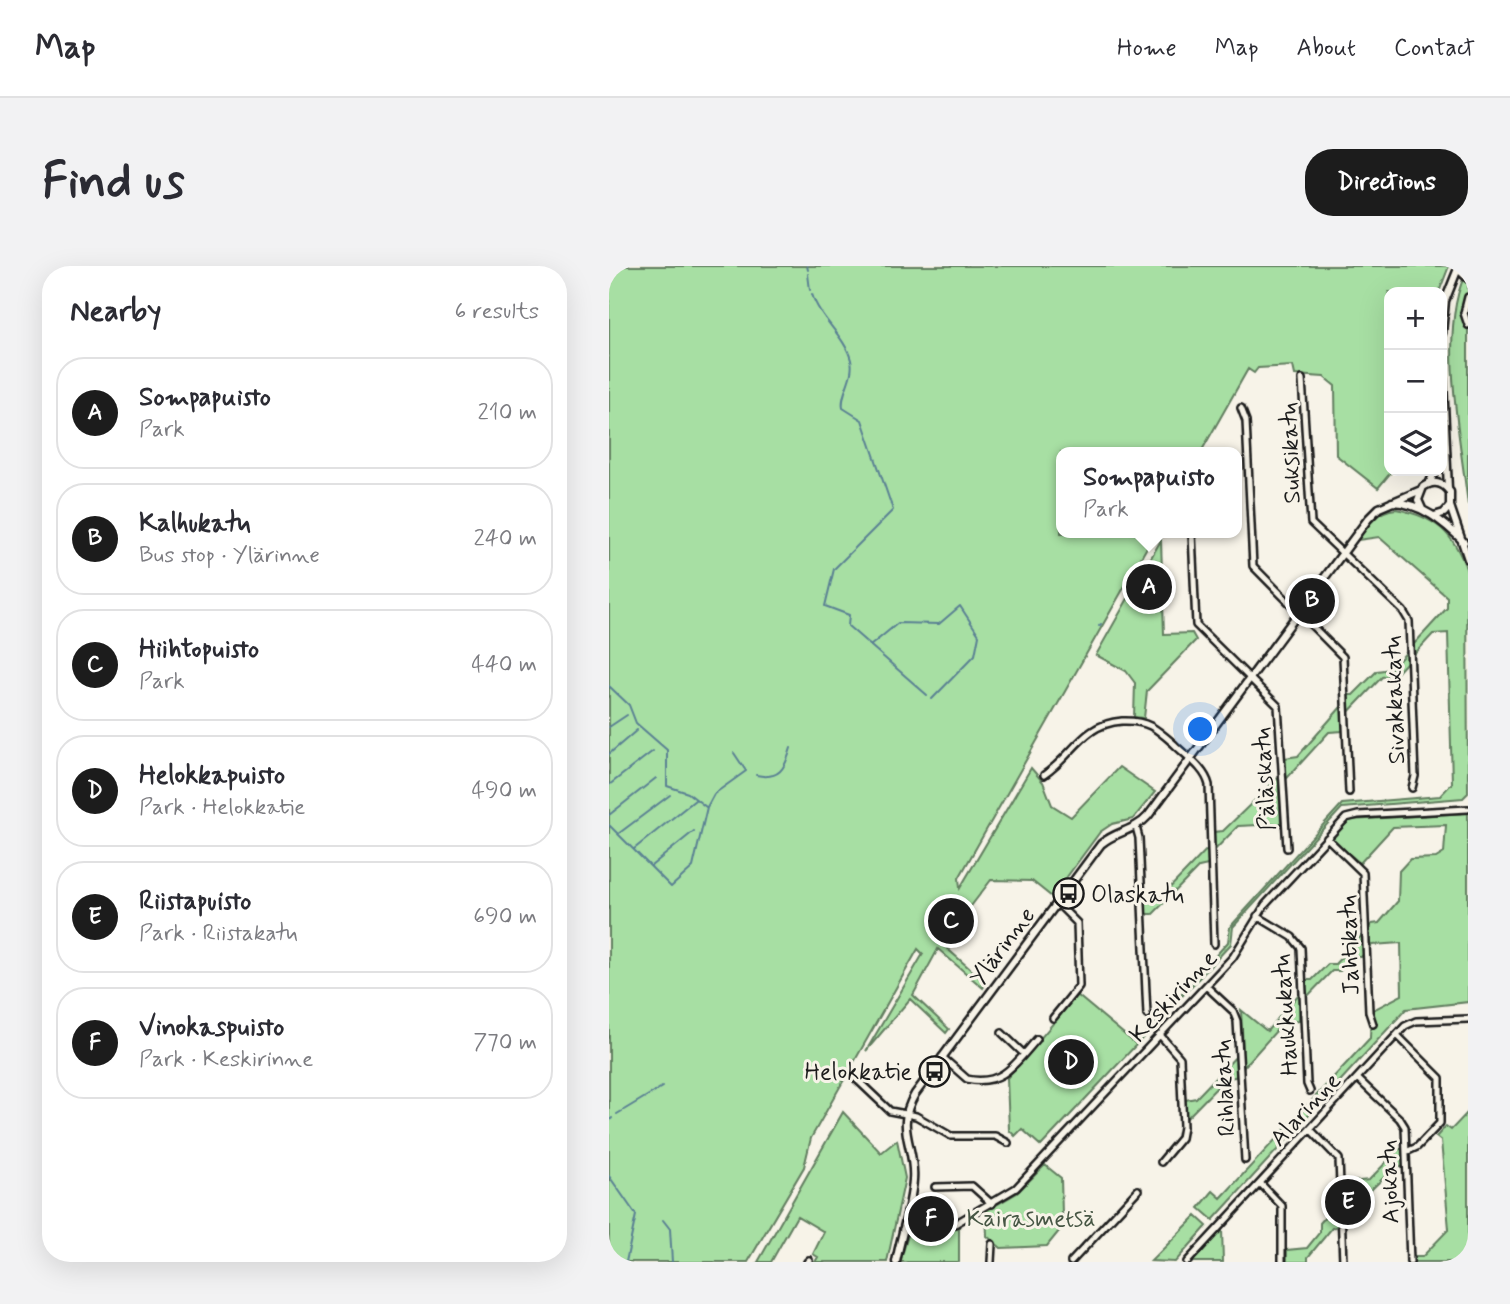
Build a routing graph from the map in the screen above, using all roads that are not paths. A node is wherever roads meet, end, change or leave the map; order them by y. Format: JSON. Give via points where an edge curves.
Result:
{"nodes":[{"id":1,"x":1458,"y":268,"type":"edge"},
{"id":2,"x":1468,"y":279,"type":"edge"},
{"id":3,"x":1447,"y":296,"type":"edge"},
{"id":4,"x":1468,"y":297,"type":"edge"},
{"id":5,"x":1468,"y":324,"type":"edge"},
{"id":6,"x":1302,"y":379,"type":"dead end"},
{"id":7,"x":1241,"y":408,"type":"dead end"},
{"id":8,"x":1433,"y":476,"type":"edge"},
{"id":9,"x":1447,"y":476,"type":"edge"},
{"id":10,"x":1429,"y":484,"type":"junction"},
{"id":11,"x":1448,"y":489,"type":"junction"},
{"id":12,"x":1421,"y":490,"type":"junction"},
{"id":13,"x":1390,"y":502,"type":"junction"},
{"id":14,"x":1450,"y":506,"type":"junction"},
{"id":15,"x":1422,"y":509,"type":"junction"},
{"id":16,"x":1434,"y":516,"type":"junction"},
{"id":17,"x":1192,"y":538,"type":"edge"},
{"id":18,"x":1464,"y":542,"type":"junction"},
{"id":19,"x":1342,"y":555,"type":"junction"},
{"id":20,"x":1468,"y":559,"type":"edge"},
{"id":21,"x":1299,"y":613,"type":"junction"},
{"id":22,"x":1250,"y":678,"type":"junction"},
{"id":23,"x":1190,"y":759,"type":"junction"},
{"id":24,"x":1044,"y":775,"type":"dead end"},
{"id":25,"x":1412,"y":788,"type":"dead end"},
{"id":26,"x":1349,"y":792,"type":"dead end"},
{"id":27,"x":1468,"y":809,"type":"edge"},
{"id":28,"x":1136,"y":827,"type":"junction"},
{"id":29,"x":1327,"y":838,"type":"junction"},
{"id":30,"x":1287,"y":848,"type":"dead end"},
{"id":31,"x":1058,"y":904,"type":"junction"},
{"id":32,"x":1257,"y":916,"type":"junction"},
{"id":33,"x":1214,"y":944,"type":"dead end"},
{"id":34,"x":1206,"y":986,"type":"junction"},
{"id":35,"x":1147,"y":1015,"type":"dead end"},
{"id":36,"x":1053,"y":1018,"type":"dead end"},
{"id":37,"x":1468,"y":1019,"type":"edge"},
{"id":38,"x":1373,"y":1024,"type":"dead end"},
{"id":39,"x":1002,"y":1033,"type":"dead end"},
{"id":40,"x":1160,"y":1035,"type":"junction"},
{"id":41,"x":1397,"y":1035,"type":"junction"},
{"id":42,"x":1037,"y":1040,"type":"dead end"},
{"id":43,"x":1024,"y":1054,"type":"junction"},
{"id":44,"x":942,"y":1057,"type":"junction"},
{"id":45,"x":851,"y":1074,"type":"dead end"},
{"id":46,"x":1357,"y":1078,"type":"junction"},
{"id":47,"x":1310,"y":1091,"type":"dead end"},
{"id":48,"x":906,"y":1114,"type":"junction"},
{"id":49,"x":1310,"y":1129,"type":"junction"},
{"id":50,"x":1008,"y":1143,"type":"dead end"},
{"id":51,"x":1406,"y":1152,"type":"junction"},
{"id":52,"x":1245,"y":1160,"type":"dead end"},
{"id":53,"x":1161,"y":1162,"type":"dead end"},
{"id":54,"x":1260,"y":1183,"type":"junction"},
{"id":55,"x":935,"y":1187,"type":"dead end"},
{"id":56,"x":1138,"y":1190,"type":"dead end"},
{"id":57,"x":992,"y":1204,"type":"junction"},
{"id":58,"x":903,"y":1229,"type":"junction"},
{"id":59,"x":992,"y":1244,"type":"dead end"},
{"id":60,"x":896,"y":1262,"type":"edge"},
{"id":61,"x":991,"y":1262,"type":"edge"},
{"id":62,"x":1072,"y":1262,"type":"edge"},
{"id":63,"x":1187,"y":1262,"type":"edge"},
{"id":64,"x":1282,"y":1262,"type":"edge"},
{"id":65,"x":1343,"y":1262,"type":"edge"},
{"id":66,"x":1410,"y":1262,"type":"edge"}],
"edges":[{"from":1,"to":2,"type":"street"},
{"from":1,"to":3,"type":"street"},
{"from":4,"to":5,"type":"street","via":[[1464,313]]},
{"from":6,"to":19,"type":"street","name":"Suksikatu","via":[[1310,519]]},
{"from":7,"to":21,"type":"street","via":[[1246,421],[1254,566]]},
{"from":8,"to":10,"type":"street"},
{"from":9,"to":11,"type":"street"},
{"from":10,"to":11,"type":"street","via":[[1440,483]]},
{"from":10,"to":12,"type":"street"},
{"from":11,"to":14,"type":"street"},
{"from":12,"to":13,"type":"street","name":"Ylärinne"},
{"from":12,"to":15,"type":"street","via":[[1418,500]]},
{"from":13,"to":15,"type":"street"},
{"from":13,"to":19,"type":"street","name":"Ylärinne","via":[[1372,514]]},
{"from":14,"to":16,"type":"street"},
{"from":14,"to":18,"type":"street"},
{"from":15,"to":16,"type":"street"},
{"from":16,"to":18,"type":"street"},
{"from":17,"to":22,"type":"street","name":"Päläskatu","via":[[1196,625]]},
{"from":18,"to":20,"type":"street"},
{"from":19,"to":21,"type":"street","name":"Ylärinne"},
{"from":19,"to":25,"type":"street","name":"Sivakkakatu","via":[[1409,621]]},
{"from":21,"to":22,"type":"street","name":"Ylärinne"},
{"from":21,"to":26,"type":"street","via":[[1343,657]]},
{"from":22,"to":23,"type":"street","name":"Ylärinne"},
{"from":22,"to":30,"type":"street","name":"Päläskatu","via":[[1278,706]]},
{"from":23,"to":24,"type":"street","via":[[1149,723],[1110,722],[1092,729]]},
{"from":23,"to":28,"type":"street","name":"Ylärinne"},
{"from":23,"to":33,"type":"street","via":[[1209,785]]},
{"from":27,"to":29,"type":"street","name":"Keskirinne","via":[[1353,815]]},
{"from":28,"to":31,"type":"street","name":"Ylärinne","via":[[1101,844]]},
{"from":28,"to":35,"type":"street"},
{"from":29,"to":32,"type":"street","name":"Keskirinne"},
{"from":29,"to":38,"type":"street","name":"Jahtikatu","via":[[1363,873]]},
{"from":31,"to":36,"type":"street","via":[[1077,923],[1080,983]]},
{"from":31,"to":44,"type":"street","name":"Ylärinne"},
{"from":32,"to":34,"type":"street","name":"Keskirinne","via":[[1240,949]]},
{"from":32,"to":47,"type":"street","name":"Haukkukatu","via":[[1292,937],[1301,948]]},
{"from":34,"to":40,"type":"street","name":"Keskirinne"},
{"from":34,"to":52,"type":"street","name":"Rihlakatu","via":[[1233,1011],[1237,1021]]},
{"from":37,"to":41,"type":"street","name":"Alarinne","via":[[1416,1021]]},
{"from":39,"to":43,"type":"street"},
{"from":40,"to":53,"type":"street","via":[[1180,1058],[1183,1127],[1181,1138]]},
{"from":40,"to":57,"type":"street","name":"Keskirinne","via":[[1016,1188]]},
{"from":41,"to":46,"type":"street","name":"Alarinne"},
{"from":41,"to":51,"type":"street","via":[[1440,1077],[1440,1123]]},
{"from":42,"to":43,"type":"street"},
{"from":43,"to":44,"type":"street","via":[[1001,1077],[986,1081],[964,1078]]},
{"from":44,"to":48,"type":"street","name":"Ylärinne"},
{"from":45,"to":48,"type":"street","via":[[885,1109]]},
{"from":46,"to":49,"type":"street","name":"Alarinne"},
{"from":46,"to":51,"type":"street","name":"Ajokatu","via":[[1403,1122]]},
{"from":48,"to":50,"type":"street","via":[[951,1136],[995,1136]]},
{"from":48,"to":58,"type":"street","via":[[905,1134],[914,1175]]},
{"from":49,"to":54,"type":"street","name":"Alarinne"},
{"from":49,"to":65,"type":"street","via":[[1339,1158]]},
{"from":51,"to":66,"type":"street","name":"Ajokatu"},
{"from":54,"to":63,"type":"street","name":"Alarinne"},
{"from":54,"to":64,"type":"street","via":[[1282,1206]]},
{"from":55,"to":57,"type":"street","via":[[972,1186]]},
{"from":56,"to":62,"type":"street"},
{"from":57,"to":58,"type":"street","name":"Keskirinne","via":[[943,1231]]},
{"from":58,"to":60,"type":"street"},
{"from":59,"to":61,"type":"street"}]}
